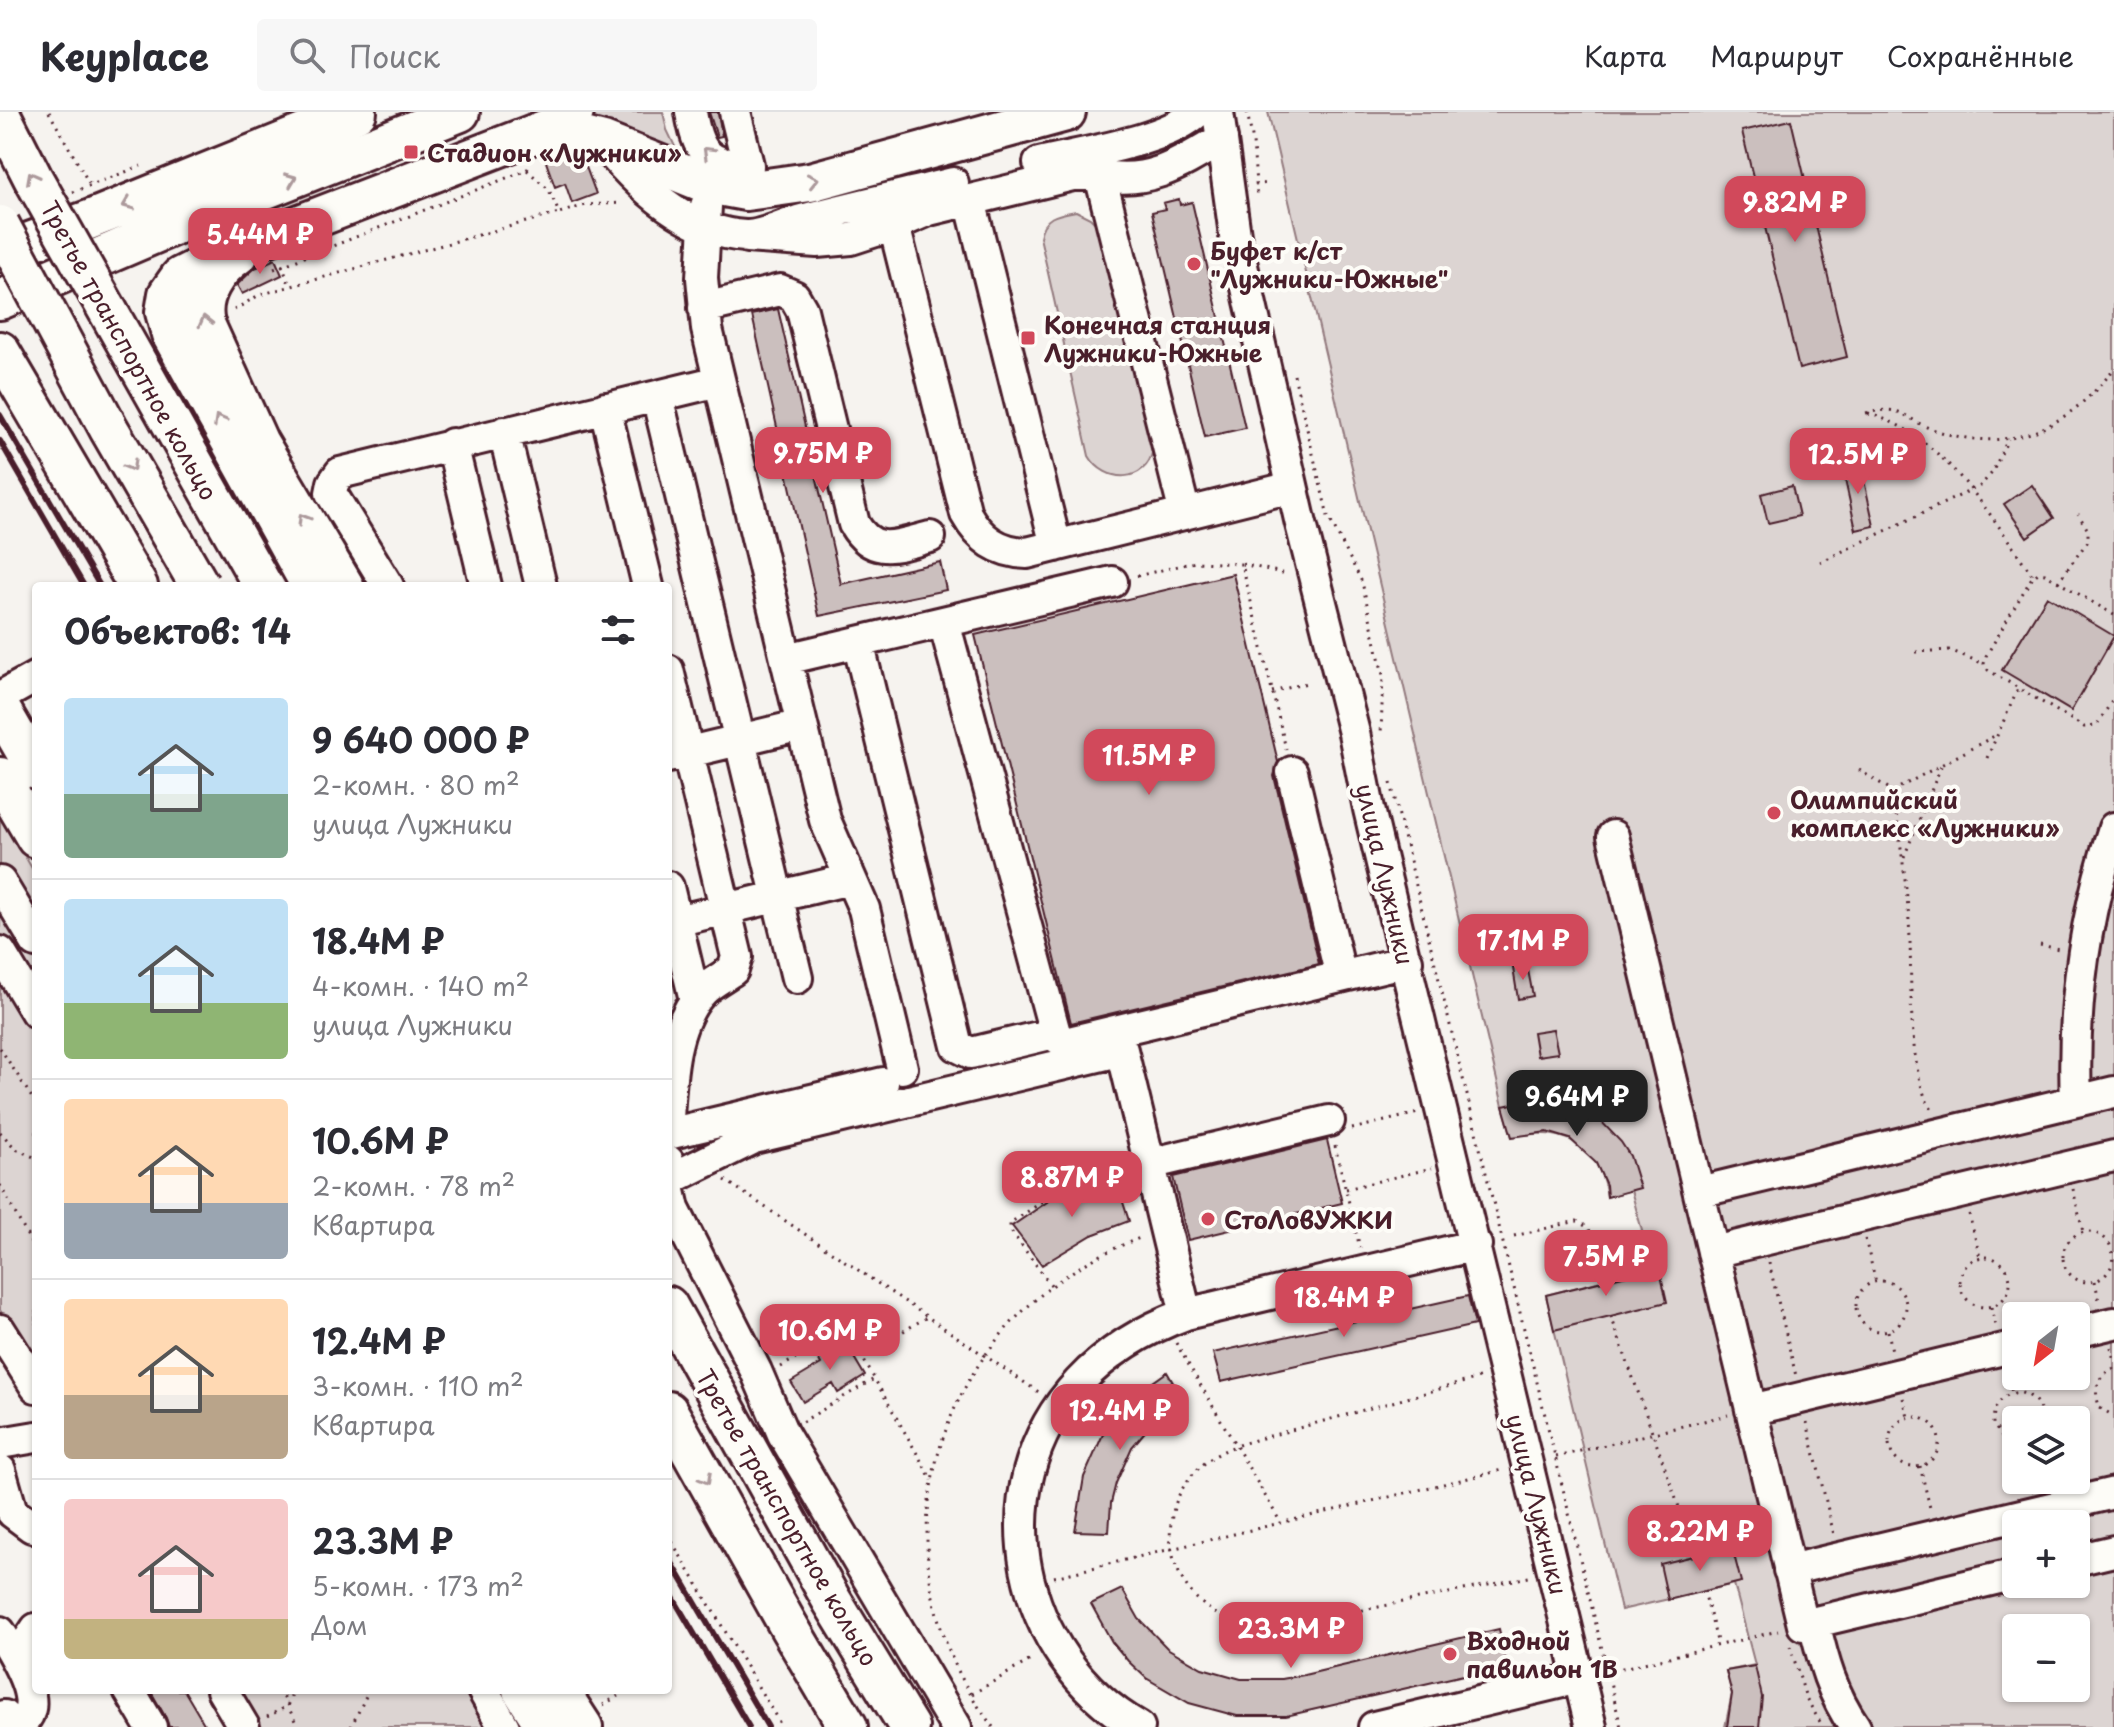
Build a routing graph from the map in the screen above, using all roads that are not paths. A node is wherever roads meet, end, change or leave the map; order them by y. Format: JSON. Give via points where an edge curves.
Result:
{"nodes":[{"id":1,"x":357,"y":112,"type":"edge"},
{"id":2,"x":460,"y":112,"type":"edge"},
{"id":3,"x":691,"y":112,"type":"edge"},
{"id":4,"x":735,"y":112,"type":"edge"},
{"id":5,"x":1066,"y":112,"type":"edge"},
{"id":6,"x":1197,"y":112,"type":"edge"},
{"id":7,"x":0,"y":113,"type":"edge"},
{"id":8,"x":1220,"y":126,"type":"edge"},
{"id":9,"x":551,"y":133,"type":"edge"},
{"id":10,"x":603,"y":142,"type":"junction"},
{"id":11,"x":1100,"y":175,"type":"junction"},
{"id":12,"x":747,"y":178,"type":"junction"},
{"id":13,"x":708,"y":184,"type":"junction"},
{"id":14,"x":970,"y":200,"type":"junction"},
{"id":15,"x":0,"y":225,"type":"edge"},
{"id":16,"x":704,"y":225,"type":"junction"},
{"id":17,"x":894,"y":225,"type":"junction"},
{"id":18,"x":747,"y":237,"type":"junction"},
{"id":19,"x":116,"y":252,"type":"junction"},
{"id":20,"x":0,"y":253,"type":"edge"},
{"id":21,"x":264,"y":255,"type":"junction"},
{"id":22,"x":0,"y":267,"type":"edge"},
{"id":23,"x":0,"y":300,"type":"edge"},
{"id":24,"x":704,"y":308,"type":"junction"},
{"id":25,"x":9,"y":366,"type":"edge"},
{"id":26,"x":719,"y":381,"type":"junction"},
{"id":27,"x":657,"y":396,"type":"junction"},
{"id":28,"x":605,"y":408,"type":"junction"},
{"id":29,"x":109,"y":429,"type":"junction"},
{"id":30,"x":504,"y":432,"type":"junction"},
{"id":31,"x":452,"y":444,"type":"junction"},
{"id":32,"x":1292,"y":487,"type":"junction"},
{"id":33,"x":1185,"y":514,"type":"junction"},
{"id":34,"x":930,"y":537,"type":"dead end"},
{"id":35,"x":1056,"y":546,"type":"junction"},
{"id":36,"x":136,"y":582,"type":"edge"},
{"id":37,"x":202,"y":582,"type":"edge"},
{"id":38,"x":261,"y":582,"type":"edge"},
{"id":39,"x":309,"y":582,"type":"edge"},
{"id":40,"x":342,"y":582,"type":"edge"},
{"id":41,"x":386,"y":582,"type":"edge"},
{"id":42,"x":485,"y":582,"type":"edge"},
{"id":43,"x":540,"y":582,"type":"edge"},
{"id":44,"x":647,"y":582,"type":"edge"},
{"id":45,"x":1112,"y":582,"type":"road end"},
{"id":46,"x":944,"y":622,"type":"junction"},
{"id":47,"x":858,"y":642,"type":"junction"},
{"id":48,"x":786,"y":659,"type":"junction"},
{"id":49,"x":32,"y":679,"type":"edge"},
{"id":50,"x":0,"y":697,"type":"edge"},
{"id":51,"x":672,"y":704,"type":"edge"},
{"id":52,"x":0,"y":708,"type":"edge"},
{"id":53,"x":802,"y":725,"type":"junction"},
{"id":54,"x":740,"y":740,"type":"junction"},
{"id":55,"x":678,"y":755,"type":"edge"},
{"id":56,"x":32,"y":763,"type":"edge"},
{"id":57,"x":1292,"y":772,"type":"road end"},
{"id":58,"x":0,"y":777,"type":"edge"},
{"id":59,"x":2114,"y":828,"type":"edge"},
{"id":60,"x":32,"y":831,"type":"edge"},
{"id":61,"x":1613,"y":836,"type":"dead end"},
{"id":62,"x":850,"y":879,"type":"junction"},
{"id":63,"x":0,"y":882,"type":"edge"},
{"id":64,"x":777,"y":897,"type":"junction"},
{"id":65,"x":726,"y":909,"type":"junction"},
{"id":66,"x":674,"y":928,"type":"edge"},
{"id":67,"x":32,"y":935,"type":"edge"},
{"id":68,"x":0,"y":952,"type":"edge"},
{"id":69,"x":1408,"y":972,"type":"junction"},
{"id":70,"x":1341,"y":977,"type":"junction"},
{"id":71,"x":797,"y":978,"type":"dead end"},
{"id":72,"x":695,"y":1000,"type":"junction"},
{"id":73,"x":32,"y":1005,"type":"edge"},
{"id":74,"x":1055,"y":1033,"type":"junction"},
{"id":75,"x":1122,"y":1050,"type":"junction"},
{"id":76,"x":672,"y":1056,"type":"edge"},
{"id":77,"x":2114,"y":1092,"type":"edge"},
{"id":78,"x":2076,"y":1101,"type":"junction"},
{"id":79,"x":1331,"y":1127,"type":"road end"},
{"id":80,"x":672,"y":1133,"type":"edge"},
{"id":81,"x":2114,"y":1156,"type":"edge"},
{"id":82,"x":1149,"y":1161,"type":"junction"},
{"id":83,"x":672,"y":1169,"type":"edge"},
{"id":84,"x":1699,"y":1192,"type":"junction"},
{"id":85,"x":672,"y":1193,"type":"edge"},
{"id":86,"x":1476,"y":1245,"type":"junction"},
{"id":87,"x":1713,"y":1252,"type":"junction"},
{"id":88,"x":672,"y":1313,"type":"edge"},
{"id":89,"x":1175,"y":1318,"type":"junction"},
{"id":90,"x":2114,"y":1323,"type":"edge"},
{"id":91,"x":2090,"y":1329,"type":"edge"},
{"id":92,"x":0,"y":1330,"type":"edge"},
{"id":93,"x":2002,"y":1349,"type":"edge"},
{"id":94,"x":32,"y":1381,"type":"edge"},
{"id":95,"x":1751,"y":1410,"type":"junction"},
{"id":96,"x":672,"y":1418,"type":"edge"},
{"id":97,"x":32,"y":1438,"type":"edge"},
{"id":98,"x":0,"y":1443,"type":"edge"},
{"id":99,"x":0,"y":1470,"type":"edge"},
{"id":100,"x":2114,"y":1493,"type":"edge"},
{"id":101,"x":32,"y":1526,"type":"edge"},
{"id":102,"x":2114,"y":1551,"type":"edge"},
{"id":103,"x":2090,"y":1557,"type":"edge"},
{"id":104,"x":1789,"y":1570,"type":"junction"},
{"id":105,"x":2002,"y":1577,"type":"edge"},
{"id":106,"x":1801,"y":1625,"type":"junction"},
{"id":107,"x":0,"y":1632,"type":"edge"},
{"id":108,"x":32,"y":1635,"type":"edge"},
{"id":109,"x":16,"y":1659,"type":"junction"},
{"id":110,"x":1594,"y":1675,"type":"junction"},
{"id":111,"x":131,"y":1694,"type":"edge"},
{"id":112,"x":226,"y":1694,"type":"edge"},
{"id":113,"x":485,"y":1694,"type":"edge"},
{"id":114,"x":525,"y":1694,"type":"edge"},
{"id":115,"x":565,"y":1694,"type":"edge"},
{"id":116,"x":595,"y":1715,"type":"edge"},
{"id":117,"x":4,"y":1716,"type":"dead end"},
{"id":118,"x":252,"y":1724,"type":"edge"},
{"id":119,"x":151,"y":1727,"type":"edge"},
{"id":120,"x":504,"y":1727,"type":"edge"},
{"id":121,"x":546,"y":1727,"type":"edge"},
{"id":122,"x":848,"y":1727,"type":"edge"},
{"id":123,"x":909,"y":1727,"type":"edge"},
{"id":124,"x":956,"y":1727,"type":"edge"},
{"id":125,"x":1139,"y":1727,"type":"edge"},
{"id":126,"x":1374,"y":1727,"type":"edge"},
{"id":127,"x":1591,"y":1727,"type":"edge"},
{"id":128,"x":1855,"y":1727,"type":"edge"}],
"edges":[{"from":1,"to":20,"type":"main road","one_way":true},
{"from":19,"to":2,"type":"main road","one_way":true},
{"from":12,"to":3,"type":"street","one_way":true,"via":[[710,158],[697,141]]},
{"from":4,"to":12,"type":"street"},
{"from":12,"to":5,"type":"main road","one_way":true,"via":[[810,182]]},
{"from":6,"to":18,"type":"street","via":[[1155,135]]},
{"from":38,"to":7,"type":"main road","name":"Третье транспортное кольцо","one_way":true,"bridge":true},
{"from":8,"to":11,"type":"street","via":[[1179,164],[1133,179]]},
{"from":8,"to":32,"type":"street","name":"улица Лужники","via":[[1235,235]]},
{"from":9,"to":10,"type":"main road"},
{"from":9,"to":21,"type":"main road"},
{"from":10,"to":13,"type":"main road"},
{"from":10,"to":16,"type":"street","via":[[655,197]]},
{"from":11,"to":14,"type":"street","via":[[1073,175]]},
{"from":11,"to":33,"type":"street"},
{"from":12,"to":13,"type":"main road"},
{"from":13,"to":16,"type":"street"},
{"from":14,"to":17,"type":"street"},
{"from":14,"to":35,"type":"street"},
{"from":15,"to":29,"type":"main road","bridge":true},
{"from":16,"to":18,"type":"street"},
{"from":16,"to":24,"type":"street"},
{"from":17,"to":18,"type":"street","via":[[835,241]]},
{"from":17,"to":35,"type":"street","via":[[973,528],[997,547],[1027,553]]},
{"from":19,"to":21,"type":"main road"},
{"from":19,"to":23,"type":"main road"},
{"from":39,"to":21,"type":"main road","one_way":true,"via":[[179,350],[165,312],[168,294],[180,277]]},
{"from":40,"to":21,"type":"main road","one_way":true,"via":[[259,443],[212,344],[202,310],[225,264]]},
{"from":22,"to":29,"type":"main road","bridge":true},
{"from":24,"to":26,"type":"street"},
{"from":24,"to":34,"type":"street","via":[[780,290],[794,296],[802,310],[854,524],[878,546]]},
{"from":25,"to":36,"type":"main road"},
{"from":26,"to":27,"type":"street"},
{"from":26,"to":48,"type":"street"},
{"from":27,"to":28,"type":"street"},
{"from":27,"to":54,"type":"street"},
{"from":28,"to":30,"type":"street"},
{"from":28,"to":44,"type":"street"},
{"from":29,"to":37,"type":"main road","one_way":true,"bridge":true},
{"from":30,"to":31,"type":"street"},
{"from":30,"to":43,"type":"street"},
{"from":31,"to":41,"type":"street","via":[[347,470],[333,483],[331,493]]},
{"from":31,"to":42,"type":"street"},
{"from":32,"to":33,"type":"street"},
{"from":32,"to":69,"type":"street","name":"улица Лужники"},
{"from":33,"to":35,"type":"street"},
{"from":45,"to":46,"type":"street"},
{"from":46,"to":47,"type":"street"},
{"from":46,"to":74,"type":"street"},
{"from":47,"to":48,"type":"street"},
{"from":47,"to":74,"type":"street","via":[[957,1046],[971,1053]]},
{"from":48,"to":53,"type":"street"},
{"from":49,"to":50,"type":"street"},
{"from":51,"to":55,"type":"street"},
{"from":52,"to":56,"type":"main road"},
{"from":53,"to":54,"type":"street"},
{"from":53,"to":62,"type":"street","via":[[825,820]]},
{"from":54,"to":55,"type":"street"},
{"from":54,"to":64,"type":"street"},
{"from":55,"to":65,"type":"street"},
{"from":57,"to":70,"type":"street"},
{"from":58,"to":60,"type":"main road"},
{"from":59,"to":78,"type":"street","via":[[2082,955]]},
{"from":61,"to":84,"type":"street"},
{"from":62,"to":64,"type":"street"},
{"from":62,"to":80,"type":"street","via":[[864,909],[893,1075]]},
{"from":63,"to":67,"type":"street"},
{"from":64,"to":65,"type":"street"},
{"from":64,"to":71,"type":"street"},
{"from":65,"to":66,"type":"street"},
{"from":65,"to":72,"type":"street","via":[[736,965]]},
{"from":66,"to":72,"type":"street"},
{"from":68,"to":73,"type":"street"},
{"from":69,"to":70,"type":"street"},
{"from":69,"to":75,"type":"street"},
{"from":69,"to":86,"type":"street","name":"улица Лужники"},
{"from":70,"to":74,"type":"street","via":[[1069,1042]]},
{"from":72,"to":76,"type":"street"},
{"from":75,"to":82,"type":"street"},
{"from":75,"to":83,"type":"street","via":[[754,1138],[701,1164]]},
{"from":77,"to":78,"type":"street"},
{"from":78,"to":84,"type":"street"},
{"from":79,"to":82,"type":"street"},
{"from":81,"to":87,"type":"street"},
{"from":82,"to":89,"type":"street","via":[[1165,1231]]},
{"from":84,"to":87,"type":"street"},
{"from":85,"to":124,"type":"street","via":[[674,1209],[783,1434]]},
{"from":86,"to":89,"type":"street"},
{"from":86,"to":110,"type":"street","name":"улица Лужники","via":[[1528,1463]]},
{"from":87,"to":95,"type":"street"},
{"from":88,"to":123,"type":"main road","name":"Третье транспортное кольцо","via":[[832,1601]]},
{"from":89,"to":125,"type":"street","via":[[1104,1358],[1060,1407],[1035,1456],[1022,1534],[1028,1583],[1054,1646],[1098,1699]]},
{"from":90,"to":91,"type":"street"},
{"from":92,"to":94,"type":"street"},
{"from":93,"to":95,"type":"street"},
{"from":95,"to":104,"type":"street"},
{"from":96,"to":122,"type":"main road","one_way":true},
{"from":97,"to":98,"type":"street"},
{"from":99,"to":101,"type":"street","via":[[12,1512]]},
{"from":100,"to":104,"type":"street"},
{"from":102,"to":103,"type":"street"},
{"from":104,"to":106,"type":"street"},
{"from":105,"to":106,"type":"street"},
{"from":106,"to":128,"type":"street"},
{"from":107,"to":109,"type":"street"},
{"from":108,"to":109,"type":"street"},
{"from":109,"to":117,"type":"street","via":[[32,1703],[20,1724],[13,1725]]},
{"from":110,"to":126,"type":"street"},
{"from":110,"to":127,"type":"street","name":"улица Лужники"},
{"from":111,"to":119,"type":"street"},
{"from":112,"to":118,"type":"street"},
{"from":113,"to":120,"type":"street"},
{"from":114,"to":121,"type":"main road"},
{"from":115,"to":116,"type":"main road"}]}
